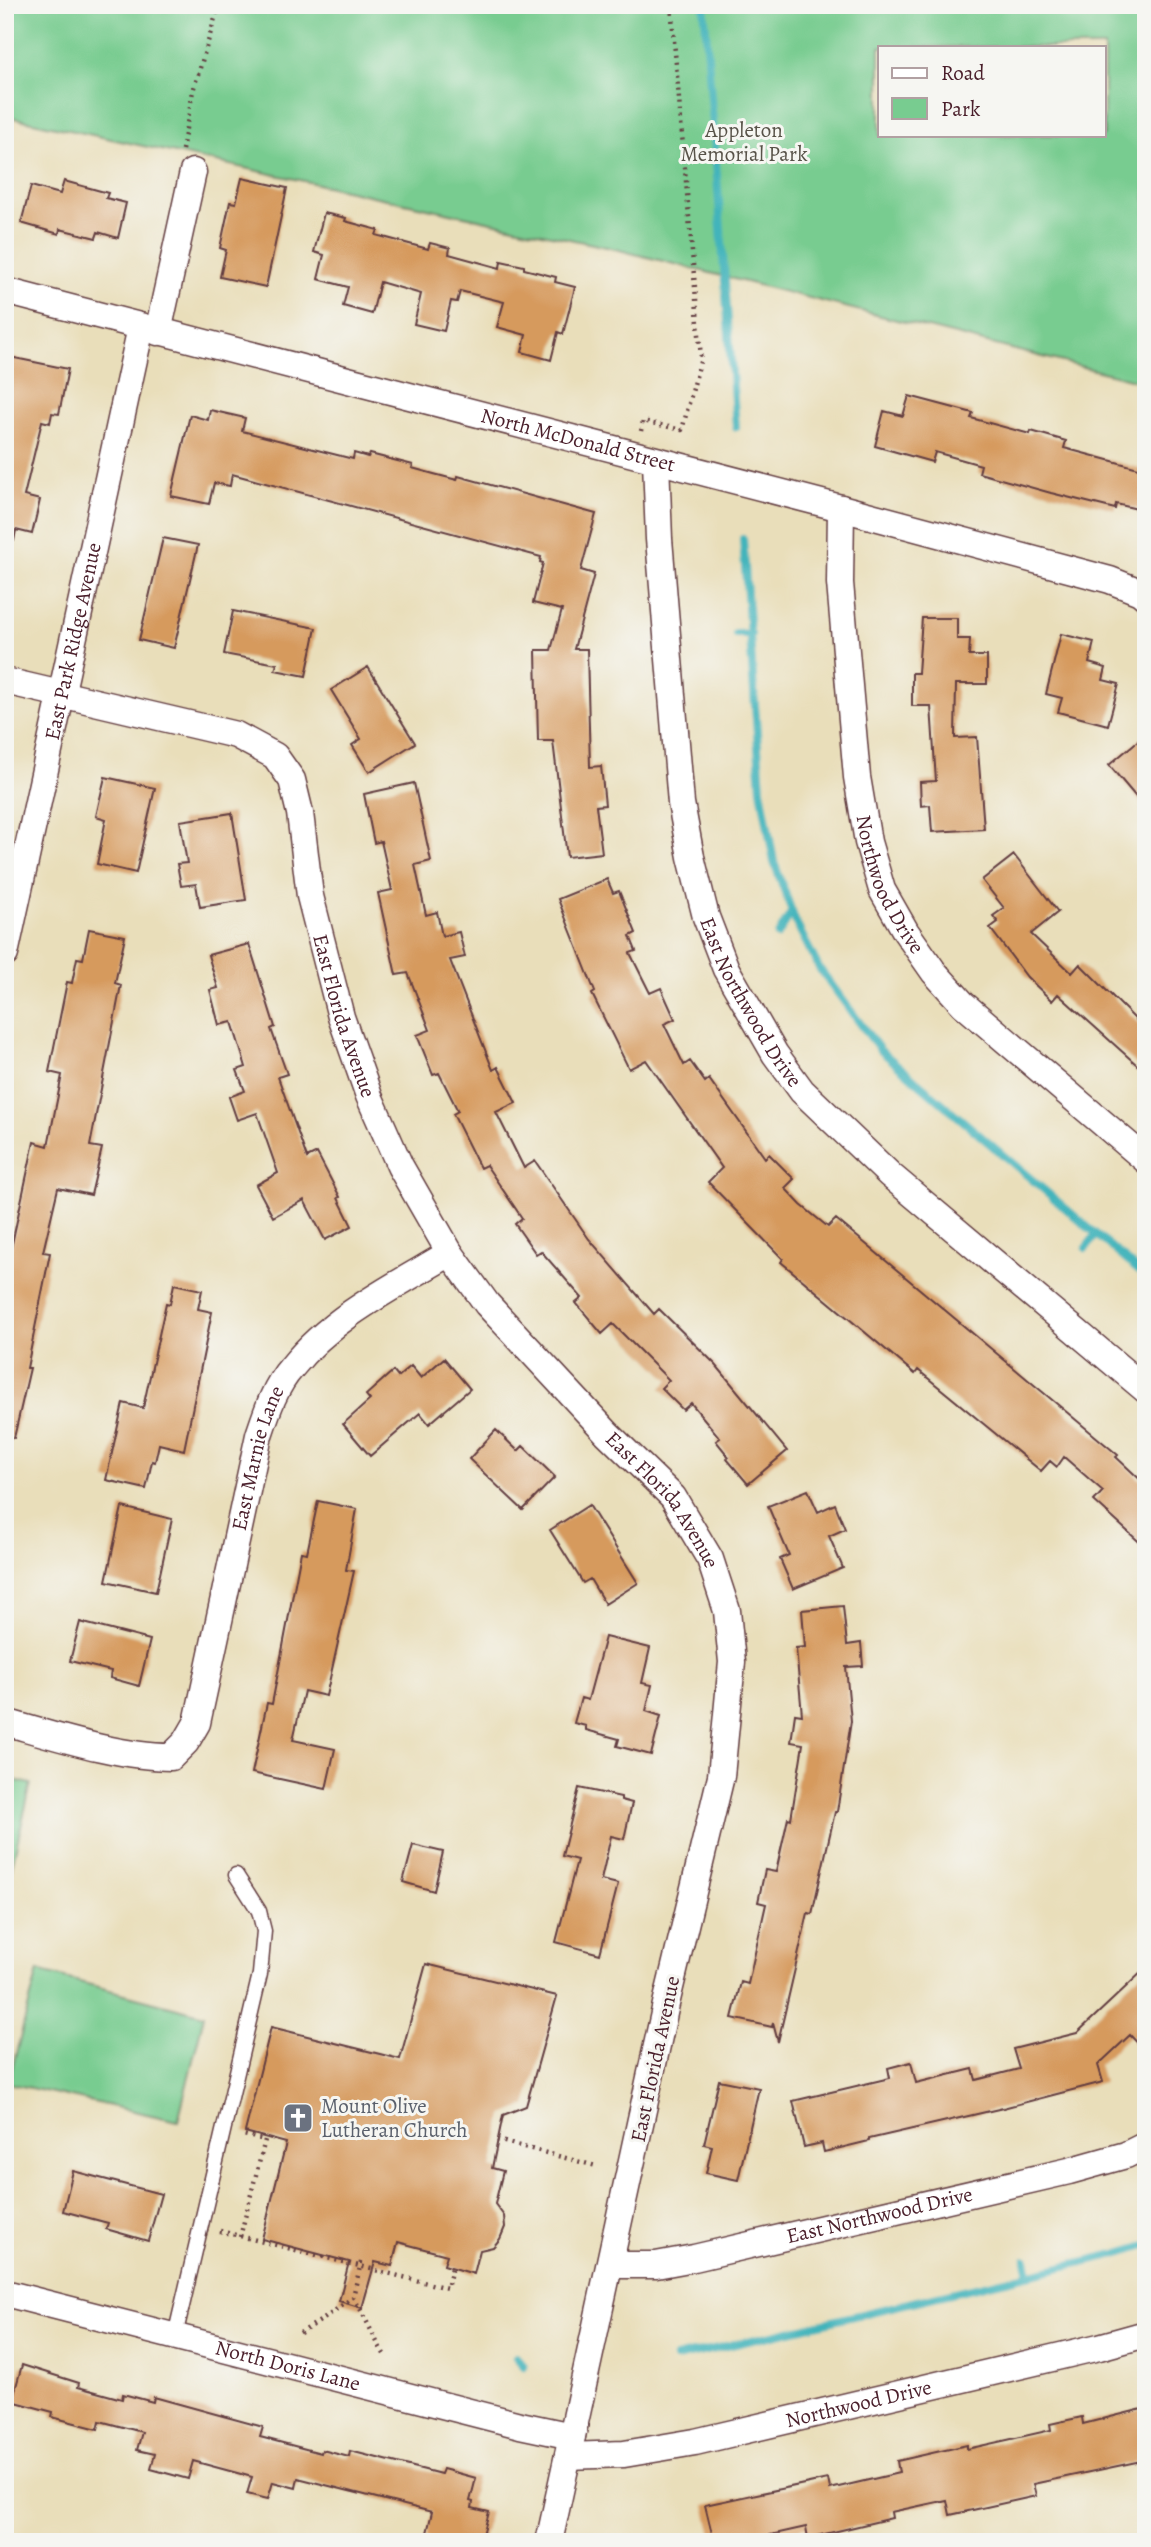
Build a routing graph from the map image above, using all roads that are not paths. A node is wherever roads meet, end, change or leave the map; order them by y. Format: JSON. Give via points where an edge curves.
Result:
{"nodes":[{"id":1,"x":191,"y":179,"type":"road end"},
{"id":2,"x":5,"y":291,"type":"edge"},
{"id":3,"x":149,"y":329,"type":"junction"},
{"id":4,"x":656,"y":461,"type":"junction"},
{"id":5,"x":841,"y":508,"type":"junction"},
{"id":6,"x":1146,"y":597,"type":"edge"},
{"id":7,"x":5,"y":681,"type":"edge"},
{"id":8,"x":62,"y":694,"type":"junction"},
{"id":9,"x":5,"y":954,"type":"edge"},
{"id":10,"x":1146,"y":1160,"type":"edge"},
{"id":11,"x":450,"y":1253,"type":"junction"},
{"id":12,"x":1146,"y":1390,"type":"edge"},
{"id":13,"x":5,"y":1721,"type":"edge"},
{"id":14,"x":236,"y":1875,"type":"dead end"},
{"id":15,"x":1146,"y":2145,"type":"edge"},
{"id":16,"x":610,"y":2265,"type":"junction"},
{"id":17,"x":5,"y":2293,"type":"edge"},
{"id":18,"x":1146,"y":2334,"type":"edge"},
{"id":19,"x":176,"y":2336,"type":"junction"},
{"id":20,"x":570,"y":2446,"type":"junction"},
{"id":21,"x":549,"y":2542,"type":"edge"}],
"edges":[{"from":1,"to":3,"type":"street","name":"East Park Ridge Avenue"},
{"from":2,"to":3,"type":"street","name":"North McDonald Street"},
{"from":3,"to":4,"type":"street","name":"North McDonald Street"},
{"from":3,"to":8,"type":"street","name":"East Park Ridge Avenue"},
{"from":4,"to":5,"type":"street","name":"North McDonald Street"},
{"from":4,"to":12,"type":"street","name":"East Northwood Drive","via":[[681,803],[706,917],[732,980],[802,1091],[890,1175]]},
{"from":5,"to":6,"type":"street","name":"North McDonald Street","via":[[1110,580]]},
{"from":5,"to":10,"type":"street","name":"Northwood Drive","via":[[840,583],[857,777],[882,890],[934,972],[962,1004]]},
{"from":7,"to":8,"type":"street","name":"East Florida Avenue"},
{"from":8,"to":9,"type":"street","name":"East Park Ridge Avenue"},
{"from":8,"to":11,"type":"street","name":"East Florida Avenue","via":[[236,735],[275,756],[292,780],[310,896],[341,1017],[400,1166]]},
{"from":11,"to":13,"type":"street","name":"East Marnie Lane","via":[[320,1337],[290,1368],[270,1403],[256,1448],[208,1679],[197,1723],[186,1742],[171,1757],[150,1757]]},
{"from":11,"to":16,"type":"street","name":"East Florida Avenue","via":[[528,1350],[673,1497],[710,1559],[727,1611],[732,1662],[721,1776]]},
{"from":14,"to":19,"type":"lane","via":[[259,1911],[264,1931],[260,1974]]},
{"from":15,"to":16,"type":"street","name":"East Northwood Drive","via":[[1069,2171],[694,2258],[656,2265]]},
{"from":16,"to":20,"type":"street","name":"East Florida Avenue"},
{"from":17,"to":19,"type":"street","name":"North Doris Lane"},
{"from":18,"to":20,"type":"street","name":"Northwood Drive","via":[[695,2442],[624,2454]]},
{"from":19,"to":20,"type":"street","name":"North Doris Lane"},
{"from":20,"to":21,"type":"street","name":"East Florida Avenue"}]}
